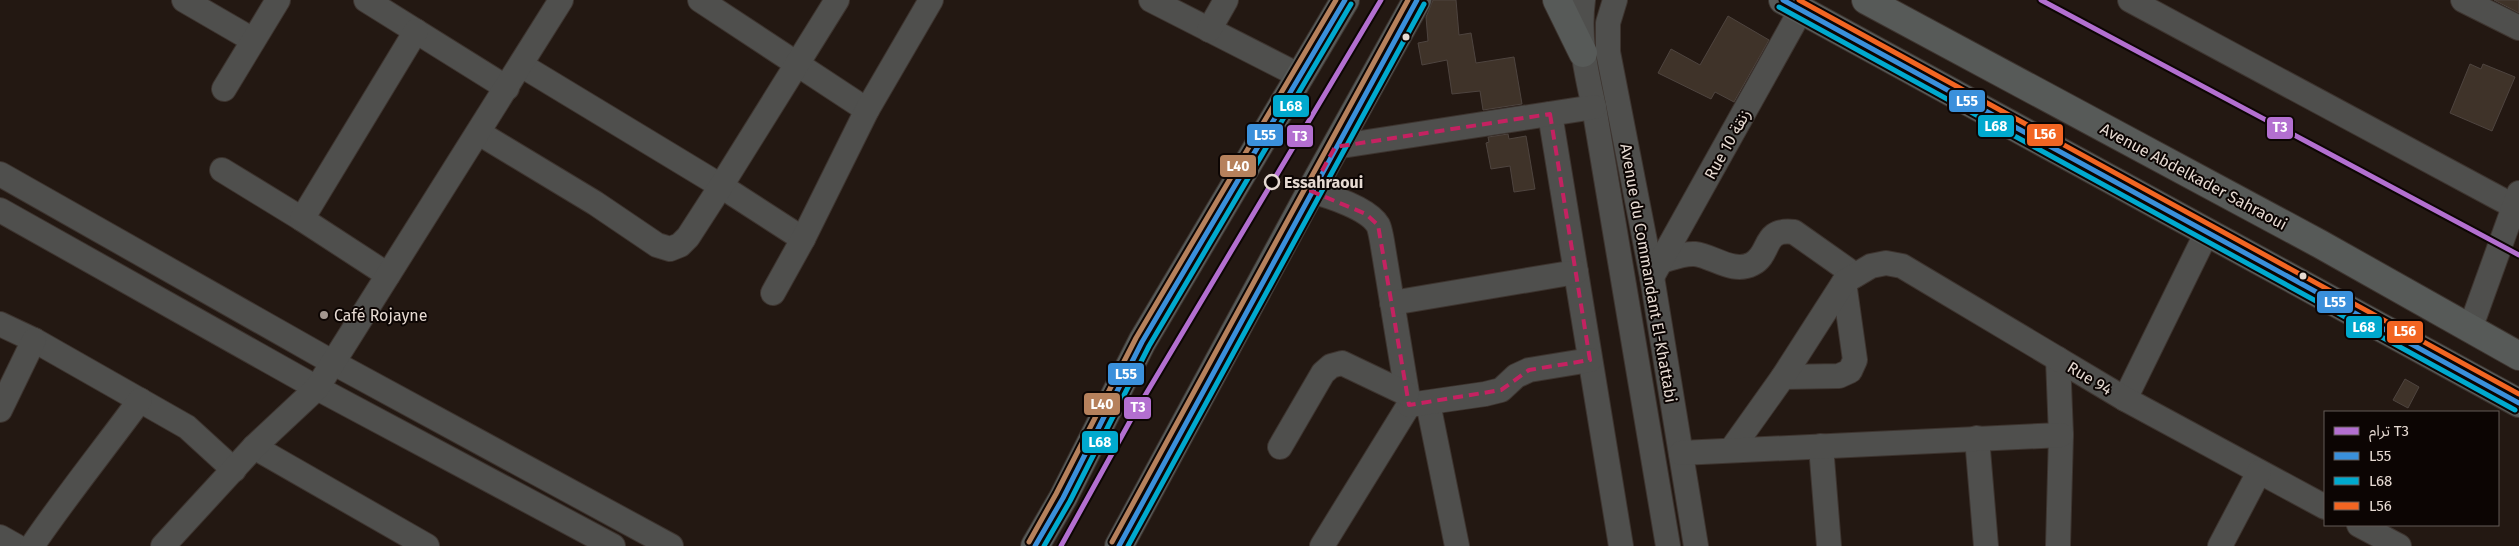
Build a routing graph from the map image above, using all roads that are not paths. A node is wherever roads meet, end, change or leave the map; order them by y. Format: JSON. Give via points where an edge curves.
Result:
{"nodes":[{"id":1,"x":184,"y":0,"type":"edge"},
{"id":2,"x":278,"y":0,"type":"edge"},
{"id":3,"x":366,"y":0,"type":"edge"},
{"id":4,"x":700,"y":0,"type":"edge"},
{"id":5,"x":837,"y":0,"type":"edge"},
{"id":6,"x":931,"y":0,"type":"edge"},
{"id":7,"x":1152,"y":0,"type":"edge"},
{"id":8,"x":1226,"y":0,"type":"edge"},
{"id":9,"x":1345,"y":0,"type":"edge"},
{"id":10,"x":1417,"y":0,"type":"edge"},
{"id":11,"x":1557,"y":0,"type":"edge"},
{"id":12,"x":1582,"y":0,"type":"edge"},
{"id":13,"x":1615,"y":0,"type":"edge"},
{"id":14,"x":1866,"y":0,"type":"edge"},
{"id":15,"x":2130,"y":0,"type":"edge"},
{"id":16,"x":2463,"y":0,"type":"edge"},
{"id":17,"x":555,"y":2,"type":"edge"},
{"id":18,"x":1792,"y":5,"type":"edge"},
{"id":19,"x":2519,"y":28,"type":"edge"},
{"id":20,"x":1209,"y":30,"type":"junction"},
{"id":21,"x":416,"y":31,"type":"junction"},
{"id":22,"x":253,"y":40,"type":"junction"},
{"id":23,"x":1583,"y":53,"type":"junction"},
{"id":24,"x":797,"y":64,"type":"junction"},
{"id":25,"x":522,"y":65,"type":"junction"},
{"id":26,"x":1300,"y":76,"type":"junction"},
{"id":27,"x":507,"y":88,"type":"junction"},
{"id":28,"x":224,"y":89,"type":"dead end"},
{"id":29,"x":1594,"y":107,"type":"junction"},
{"id":30,"x":867,"y":110,"type":"junction"},
{"id":31,"x":1550,"y":114,"type":"junction"},
{"id":32,"x":479,"y":132,"type":"junction"},
{"id":33,"x":1335,"y":148,"type":"junction"},
{"id":34,"x":222,"y":170,"type":"dead end"},
{"id":35,"x":0,"y":174,"type":"edge"},
{"id":36,"x":721,"y":186,"type":"junction"},
{"id":37,"x":1311,"y":191,"type":"junction"},
{"id":38,"x":2517,"y":203,"type":"edge"},
{"id":39,"x":0,"y":210,"type":"edge"},
{"id":40,"x":302,"y":219,"type":"junction"},
{"id":41,"x":2207,"y":232,"type":"junction"},
{"id":42,"x":803,"y":239,"type":"junction"},
{"id":43,"x":1657,"y":269,"type":"junction"},
{"id":44,"x":1576,"y":272,"type":"junction"},
{"id":45,"x":388,"y":275,"type":"junction"},
{"id":46,"x":1850,"y":278,"type":"junction"},
{"id":47,"x":772,"y":293,"type":"dead end"},
{"id":48,"x":1392,"y":304,"type":"junction"},
{"id":49,"x":0,"y":324,"type":"edge"},
{"id":50,"x":2470,"y":329,"type":"junction"},
{"id":51,"x":34,"y":340,"type":"junction"},
{"id":52,"x":2519,"y":356,"type":"edge"},
{"id":53,"x":2058,"y":359,"type":"junction"},
{"id":54,"x":1590,"y":360,"type":"junction"},
{"id":55,"x":332,"y":362,"type":"junction"},
{"id":56,"x":1784,"y":377,"type":"junction"},
{"id":57,"x":317,"y":388,"type":"junction"},
{"id":58,"x":2125,"y":399,"type":"junction"},
{"id":59,"x":140,"y":400,"type":"junction"},
{"id":60,"x":1415,"y":401,"type":"junction"},
{"id":61,"x":2519,"y":403,"type":"edge"},
{"id":62,"x":0,"y":410,"type":"edge"},
{"id":63,"x":2061,"y":435,"type":"junction"},
{"id":64,"x":1977,"y":438,"type":"junction"},
{"id":65,"x":1821,"y":446,"type":"junction"},
{"id":66,"x":254,"y":447,"type":"junction"},
{"id":67,"x":1280,"y":447,"type":"dead end"},
{"id":68,"x":1731,"y":450,"type":"junction"},
{"id":69,"x":1681,"y":453,"type":"junction"},
{"id":70,"x":234,"y":470,"type":"junction"},
{"id":71,"x":2259,"y":472,"type":"junction"},
{"id":72,"x":2324,"y":506,"type":"edge"},
{"id":73,"x":2361,"y":526,"type":"edge"},
{"id":74,"x":32,"y":546,"type":"edge"},
{"id":75,"x":164,"y":546,"type":"edge"},
{"id":76,"x":427,"y":546,"type":"edge"},
{"id":77,"x":613,"y":546,"type":"edge"},
{"id":78,"x":671,"y":546,"type":"edge"},
{"id":79,"x":1035,"y":546,"type":"edge"},
{"id":80,"x":1119,"y":546,"type":"edge"},
{"id":81,"x":1322,"y":546,"type":"edge"},
{"id":82,"x":1457,"y":546,"type":"edge"},
{"id":83,"x":1621,"y":546,"type":"edge"},
{"id":84,"x":1668,"y":546,"type":"edge"},
{"id":85,"x":1696,"y":546,"type":"edge"},
{"id":86,"x":1829,"y":546,"type":"edge"},
{"id":87,"x":1986,"y":546,"type":"edge"},
{"id":88,"x":2058,"y":546,"type":"edge"},
{"id":89,"x":2220,"y":546,"type":"edge"},
{"id":90,"x":2399,"y":546,"type":"edge"}],
"edges":[{"from":1,"to":22,"type":"street"},
{"from":2,"to":22,"type":"street"},
{"from":3,"to":21,"type":"street"},
{"from":4,"to":24,"type":"street"},
{"from":5,"to":24,"type":"street"},
{"from":6,"to":30,"type":"street"},
{"from":7,"to":20,"type":"street"},
{"from":8,"to":20,"type":"street"},
{"from":9,"to":26,"type":"main road"},
{"from":10,"to":33,"type":"main road"},
{"from":11,"to":23,"type":"main road"},
{"from":12,"to":23,"type":"street","name":"Avenue du Commandant El-Khattabi"},
{"from":13,"to":43,"type":"street","name":"Avenue du Commandant El-Khattabi","via":[[1608,23],[1608,52]]},
{"from":14,"to":50,"type":"main road","name":"Avenue Abdelkader Sahraoui","via":[[2320,244]]},
{"from":15,"to":38,"type":"street"},
{"from":16,"to":19,"type":"street"},
{"from":17,"to":25,"type":"street"},
{"from":18,"to":41,"type":"main road"},
{"from":18,"to":43,"type":"street","name":"Rue 10 زنقة"},
{"from":20,"to":26,"type":"street"},
{"from":21,"to":27,"type":"street"},
{"from":21,"to":40,"type":"street"},
{"from":22,"to":28,"type":"street"},
{"from":23,"to":29,"type":"street","name":"Avenue du Commandant El-Khattabi"},
{"from":24,"to":30,"type":"street"},
{"from":24,"to":36,"type":"street"},
{"from":25,"to":27,"type":"street"},
{"from":25,"to":36,"type":"street"},
{"from":26,"to":79,"type":"main road","via":[[1142,342],[1063,498]]},
{"from":27,"to":32,"type":"street"},
{"from":29,"to":31,"type":"street"},
{"from":29,"to":84,"type":"street","name":"Avenue du Commandant El-Khattabi"},
{"from":30,"to":42,"type":"street"},
{"from":31,"to":33,"type":"street"},
{"from":31,"to":44,"type":"street"},
{"from":32,"to":36,"type":"street","via":[[656,244],[670,249],[688,237]]},
{"from":32,"to":45,"type":"street"},
{"from":33,"to":37,"type":"main road"},
{"from":34,"to":40,"type":"street"},
{"from":35,"to":55,"type":"street"},
{"from":36,"to":42,"type":"street"},
{"from":37,"to":48,"type":"street","via":[[1330,196],[1366,214],[1378,225]]},
{"from":37,"to":80,"type":"main road"},
{"from":38,"to":50,"type":"street"},
{"from":39,"to":57,"type":"street"},
{"from":40,"to":45,"type":"street"},
{"from":41,"to":58,"type":"street"},
{"from":41,"to":61,"type":"main road"},
{"from":42,"to":47,"type":"street"},
{"from":43,"to":46,"type":"street","via":[[1696,254],[1725,264],[1742,267],[1752,264],[1771,236],[1782,230],[1794,232]]},
{"from":43,"to":69,"type":"street","name":"Avenue du Commandant El-Khattabi"},
{"from":44,"to":48,"type":"street"},
{"from":44,"to":54,"type":"street"},
{"from":45,"to":55,"type":"street"},
{"from":46,"to":53,"type":"street","name":"Rue 94","via":[[1871,266],[1886,263],[1902,266]]},
{"from":46,"to":56,"type":"street"},
{"from":46,"to":56,"type":"street","via":[[1855,360],[1850,370],[1839,376]]},
{"from":48,"to":60,"type":"street"},
{"from":49,"to":51,"type":"street"},
{"from":50,"to":52,"type":"main road","name":"Avenue Abdelkader Sahraoui"},
{"from":51,"to":59,"type":"street"},
{"from":51,"to":62,"type":"street"},
{"from":53,"to":58,"type":"street","name":"Rue 94"},
{"from":53,"to":63,"type":"street"},
{"from":54,"to":60,"type":"street","via":[[1529,370],[1516,376],[1501,390]]},
{"from":54,"to":83,"type":"street"},
{"from":55,"to":57,"type":"street"},
{"from":55,"to":78,"type":"street"},
{"from":56,"to":68,"type":"street"},
{"from":57,"to":66,"type":"street"},
{"from":57,"to":77,"type":"street"},
{"from":58,"to":71,"type":"street","name":"Rue 94"},
{"from":59,"to":70,"type":"street","via":[[187,427]]},
{"from":59,"to":74,"type":"street","via":[[62,501]]},
{"from":60,"to":67,"type":"street","via":[[1342,363],[1331,366],[1323,373]]},
{"from":60,"to":81,"type":"street"},
{"from":60,"to":82,"type":"street"},
{"from":63,"to":64,"type":"street"},
{"from":63,"to":88,"type":"street"},
{"from":64,"to":65,"type":"street"},
{"from":64,"to":87,"type":"street"},
{"from":65,"to":68,"type":"street"},
{"from":65,"to":86,"type":"street"},
{"from":66,"to":70,"type":"street"},
{"from":66,"to":76,"type":"street"},
{"from":68,"to":69,"type":"street"},
{"from":69,"to":85,"type":"street","name":"Avenue du Commandant El-Khattabi"},
{"from":70,"to":75,"type":"street"},
{"from":71,"to":72,"type":"street","name":"Rue 94"},
{"from":71,"to":89,"type":"street"},
{"from":73,"to":90,"type":"street"}]}
